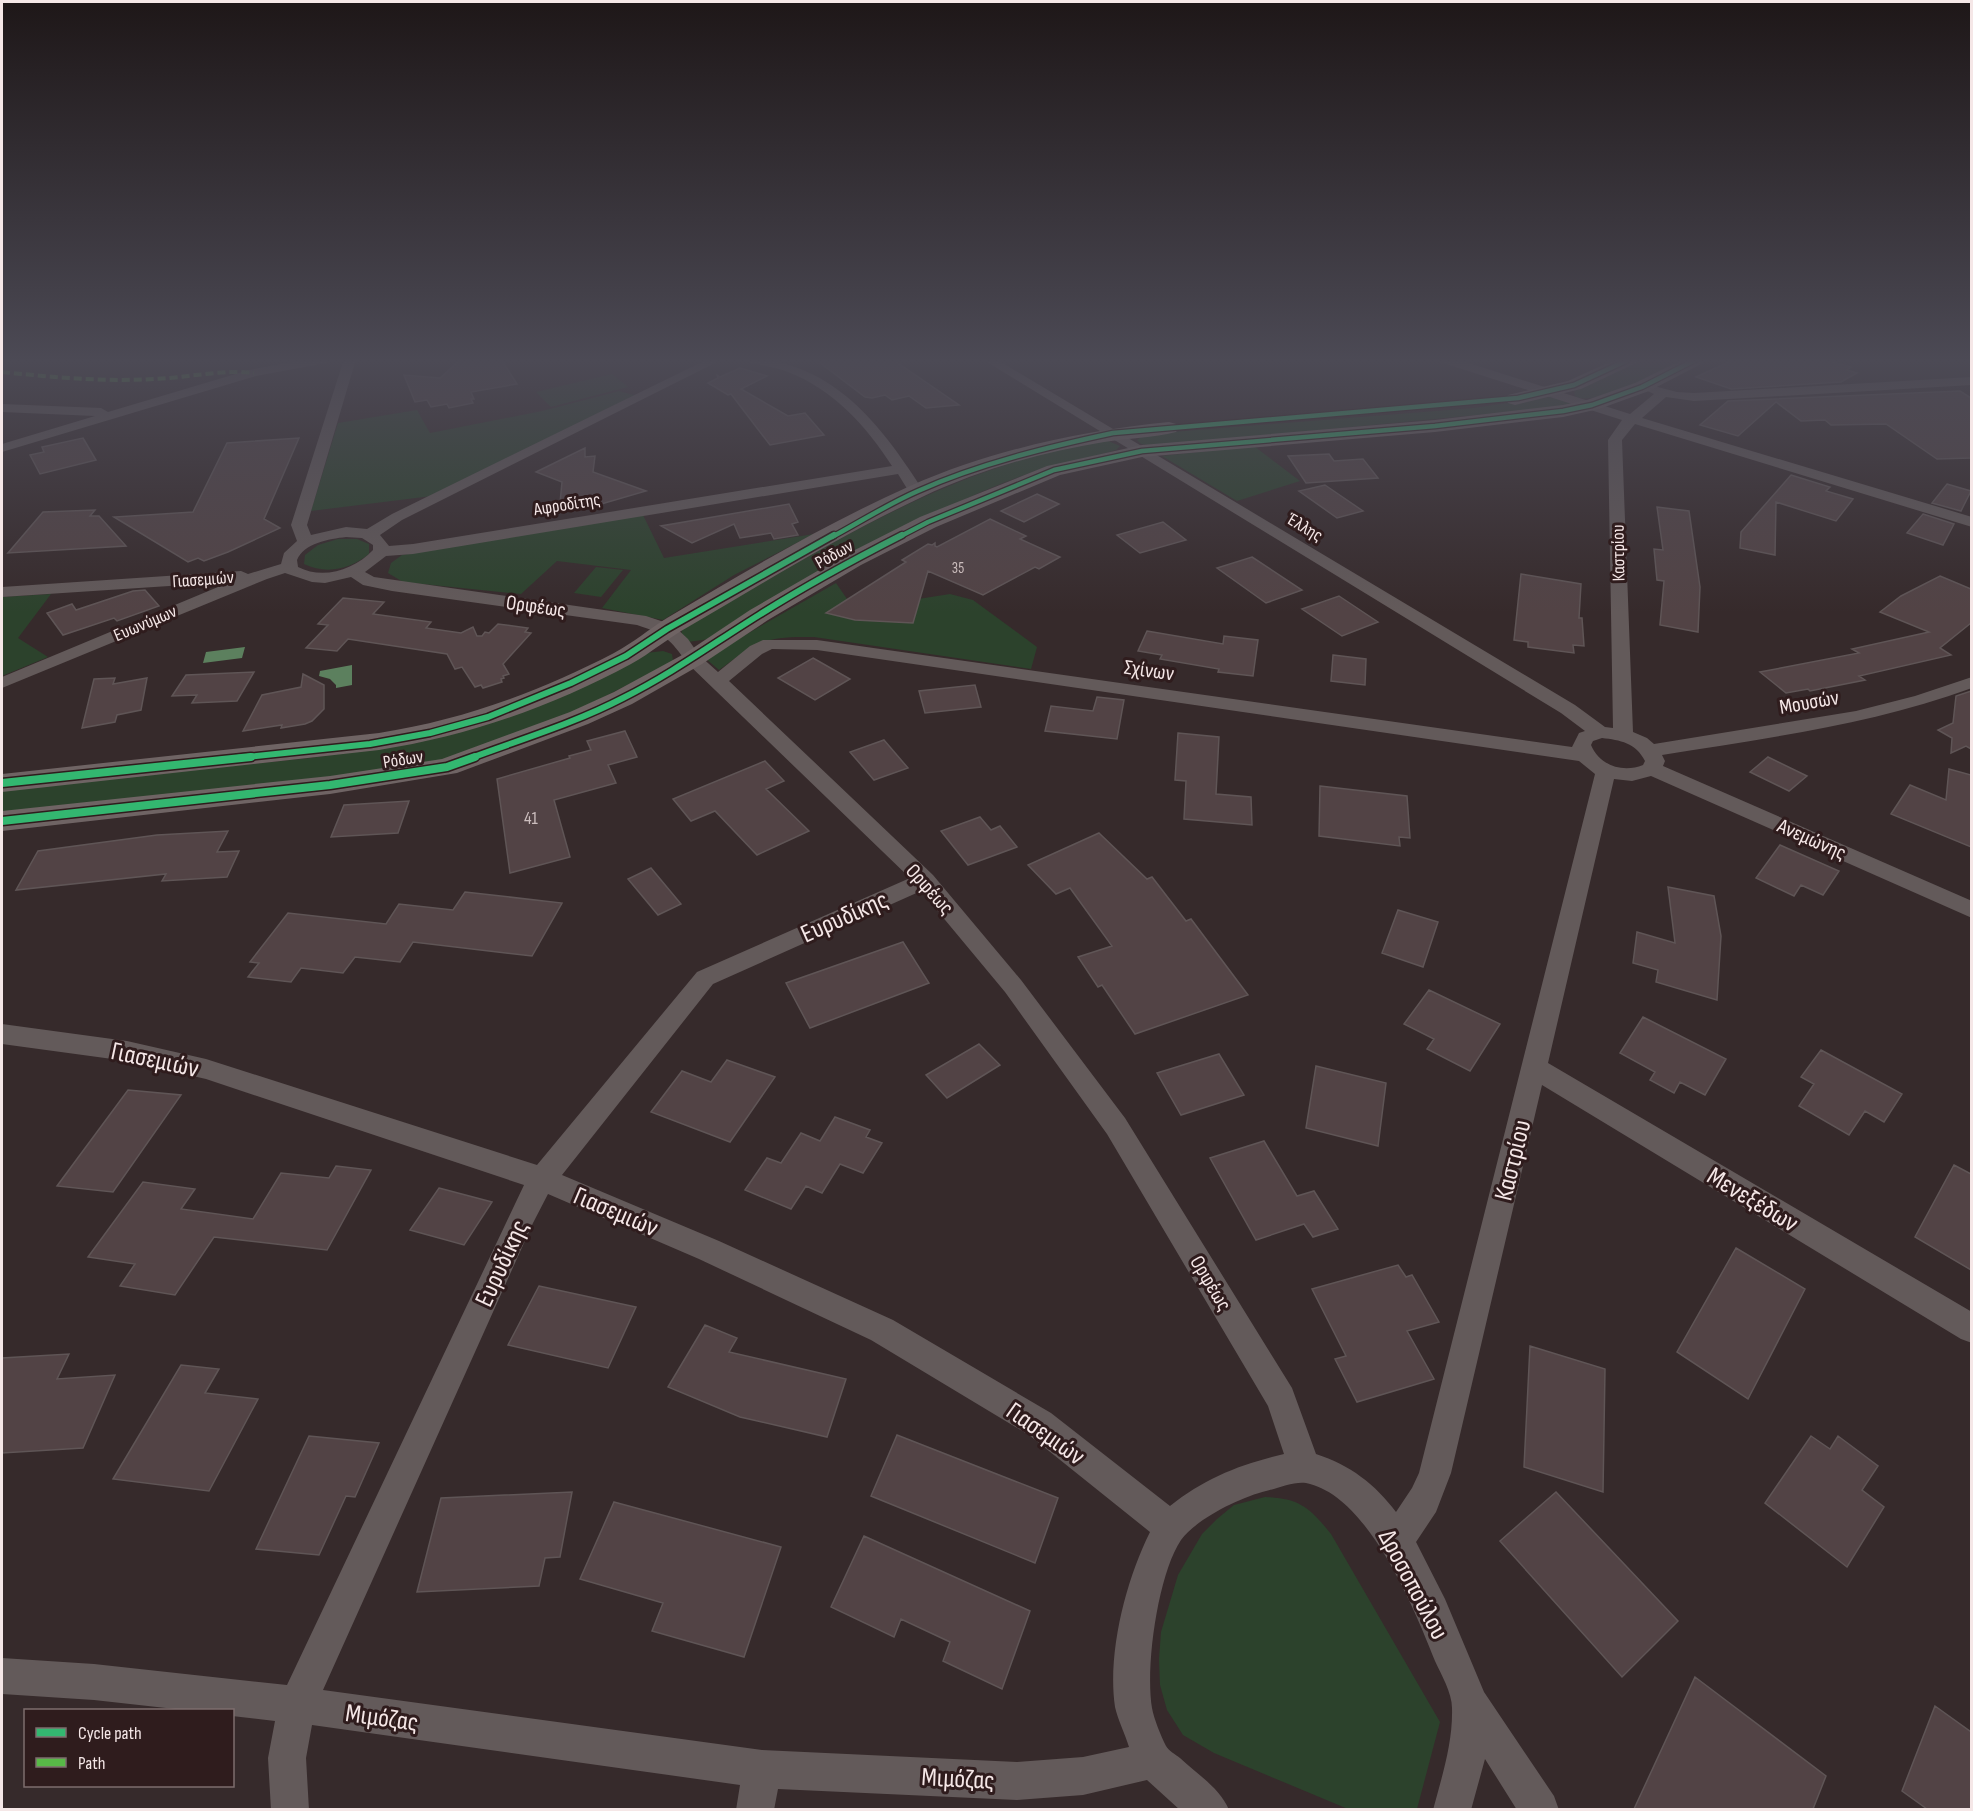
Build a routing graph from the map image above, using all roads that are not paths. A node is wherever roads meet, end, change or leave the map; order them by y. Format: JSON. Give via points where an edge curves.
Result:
{"nodes":[{"id":1,"x":17,"y":444,"type":"edge"},
{"id":2,"x":324,"y":444,"type":"edge"},
{"id":3,"x":546,"y":444,"type":"edge"},
{"id":4,"x":885,"y":444,"type":"edge"},
{"id":5,"x":1065,"y":444,"type":"edge"},
{"id":6,"x":1130,"y":444,"type":"edge"},
{"id":7,"x":1228,"y":444,"type":"edge"},
{"id":8,"x":1615,"y":444,"type":"edge"},
{"id":9,"x":1716,"y":444,"type":"edge"},
{"id":10,"x":2,"y":448,"type":"edge"},
{"id":11,"x":1142,"y":451,"type":"junction"},
{"id":12,"x":902,"y":469,"type":"junction"},
{"id":13,"x":916,"y":492,"type":"junction"},
{"id":14,"x":1971,"y":522,"type":"edge"},
{"id":15,"x":369,"y":535,"type":"junction"},
{"id":16,"x":306,"y":543,"type":"junction"},
{"id":17,"x":381,"y":552,"type":"junction"},
{"id":18,"x":289,"y":567,"type":"junction"},
{"id":19,"x":352,"y":571,"type":"junction"},
{"id":20,"x":261,"y":575,"type":"junction"},
{"id":21,"x":2,"y":592,"type":"edge"},
{"id":22,"x":667,"y":629,"type":"junction"},
{"id":23,"x":693,"y":659,"type":"junction"},
{"id":24,"x":718,"y":681,"type":"junction"},
{"id":25,"x":1971,"y":682,"type":"edge"},
{"id":26,"x":2,"y":683,"type":"edge"},
{"id":27,"x":1600,"y":732,"type":"junction"},
{"id":28,"x":1623,"y":734,"type":"junction"},
{"id":29,"x":1652,"y":760,"type":"junction"},
{"id":30,"x":1595,"y":763,"type":"junction"},
{"id":31,"x":2,"y":783,"type":"edge"},
{"id":32,"x":2,"y":821,"type":"edge"},
{"id":33,"x":925,"y":880,"type":"junction"},
{"id":34,"x":1971,"y":910,"type":"edge"},
{"id":35,"x":2,"y":1034,"type":"edge"},
{"id":36,"x":1535,"y":1068,"type":"junction"},
{"id":37,"x":542,"y":1179,"type":"junction"},
{"id":38,"x":1971,"y":1329,"type":"edge"},
{"id":39,"x":1304,"y":1466,"type":"junction"},
{"id":40,"x":1170,"y":1527,"type":"junction"},
{"id":41,"x":1397,"y":1541,"type":"junction"},
{"id":42,"x":2,"y":1676,"type":"edge"},
{"id":43,"x":297,"y":1705,"type":"junction"},
{"id":44,"x":1471,"y":1706,"type":"junction"},
{"id":45,"x":1153,"y":1761,"type":"junction"},
{"id":46,"x":762,"y":1769,"type":"junction"},
{"id":47,"x":290,"y":1809,"type":"edge"},
{"id":48,"x":755,"y":1809,"type":"edge"},
{"id":49,"x":1210,"y":1809,"type":"edge"},
{"id":50,"x":1452,"y":1809,"type":"edge"},
{"id":51,"x":1540,"y":1809,"type":"edge"}],
"edges":[{"from":1,"to":10,"type":"street"},
{"from":2,"to":16,"type":"street","via":[[299,525]]},
{"from":3,"to":15,"type":"street"},
{"from":4,"to":12,"type":"street"},
{"from":5,"to":13,"type":"street","name":"Ρόδων"},
{"from":6,"to":11,"type":"street","name":"Έλλης"},
{"from":7,"to":11,"type":"street","name":"Ρόδων"},
{"from":8,"to":28,"type":"street","name":"Καστρίου"},
{"from":9,"to":14,"type":"street"},
{"from":11,"to":23,"type":"street","name":"Ρόδων","via":[[1053,470],[928,522],[768,609]]},
{"from":11,"to":27,"type":"street","name":"Έλλης"},
{"from":12,"to":13,"type":"street"},
{"from":12,"to":17,"type":"street","name":"Αφροδίτης"},
{"from":13,"to":22,"type":"street","name":"Ρόδων"},
{"from":15,"to":16,"type":"street","via":[[332,534]]},
{"from":15,"to":17,"type":"street","via":[[378,539]]},
{"from":16,"to":18,"type":"street","via":[[289,556]]},
{"from":17,"to":19,"type":"street"},
{"from":18,"to":19,"type":"street","via":[[293,572],[313,577]]},
{"from":18,"to":20,"type":"street","name":"Ευωνύμων"},
{"from":19,"to":22,"type":"street","name":"Ορφέως","via":[[369,581],[392,586],[640,620]]},
{"from":20,"to":21,"type":"street","name":"Γιασεμιών"},
{"from":20,"to":26,"type":"street","name":"Ευωνύμων"},
{"from":22,"to":23,"type":"street","name":"Ορφέως"},
{"from":22,"to":31,"type":"street","name":"Ρόδων","via":[[626,656],[571,683],[488,717],[430,733],[370,744]]},
{"from":23,"to":24,"type":"street","name":"Ορφέως"},
{"from":23,"to":32,"type":"street","name":"Ρόδων","via":[[579,718],[447,766],[330,785]]},
{"from":24,"to":30,"type":"street","name":"Σχίνων","via":[[769,644],[817,645]]},
{"from":24,"to":33,"type":"street","name":"Ορφέως"},
{"from":25,"to":29,"type":"street","name":"Μουσών","via":[[1857,717]]},
{"from":27,"to":28,"type":"street"},
{"from":27,"to":30,"type":"street","name":"Καστρίου","via":[[1586,737],[1581,745]]},
{"from":28,"to":29,"type":"street","name":"Ανεμώνης","via":[[1641,742]]},
{"from":29,"to":30,"type":"street","name":"Σχίνων","via":[[1641,774],[1625,775]]},
{"from":29,"to":34,"type":"street","name":"Ανεμώνης"},
{"from":30,"to":36,"type":"street","name":"Καστρίου"},
{"from":33,"to":37,"type":"street","name":"Ευρυδίκης","via":[[705,978]]},
{"from":33,"to":39,"type":"street","name":"Ορφέως","via":[[1013,986],[1116,1126],[1281,1399]]},
{"from":35,"to":37,"type":"street","name":"Γιασεμιών","via":[[127,1051],[206,1070]]},
{"from":36,"to":38,"type":"street","name":"Μενεξέδων"},
{"from":36,"to":41,"type":"street","name":"Καστρίου","via":[[1435,1473],[1424,1500]]},
{"from":37,"to":40,"type":"street","name":"Γιασεμιών","via":[[882,1330],[1040,1424]]},
{"from":37,"to":43,"type":"street","name":"Ευρυδίκης"},
{"from":39,"to":40,"type":"street","via":[[1251,1478],[1206,1498]]},
{"from":39,"to":41,"type":"street","name":"Δροσοπούλου","via":[[1351,1488]]},
{"from":40,"to":45,"type":"street","via":[[1150,1568],[1131,1675],[1134,1709]]},
{"from":41,"to":44,"type":"street","name":"Δροσοπούλου","via":[[1433,1611]]},
{"from":42,"to":43,"type":"street","name":"Μιμόζας","via":[[94,1682]]},
{"from":43,"to":46,"type":"street","name":"Μιμόζας"},
{"from":43,"to":47,"type":"street","name":"Ευρυδίκης","via":[[287,1758]]},
{"from":44,"to":50,"type":"street","name":"Δροσοπούλου","via":[[1468,1752]]},
{"from":44,"to":51,"type":"street"},
{"from":45,"to":46,"type":"street","name":"Μιμόζας","via":[[1083,1776],[1017,1781]]},
{"from":45,"to":49,"type":"street"},
{"from":46,"to":48,"type":"street"}]}
